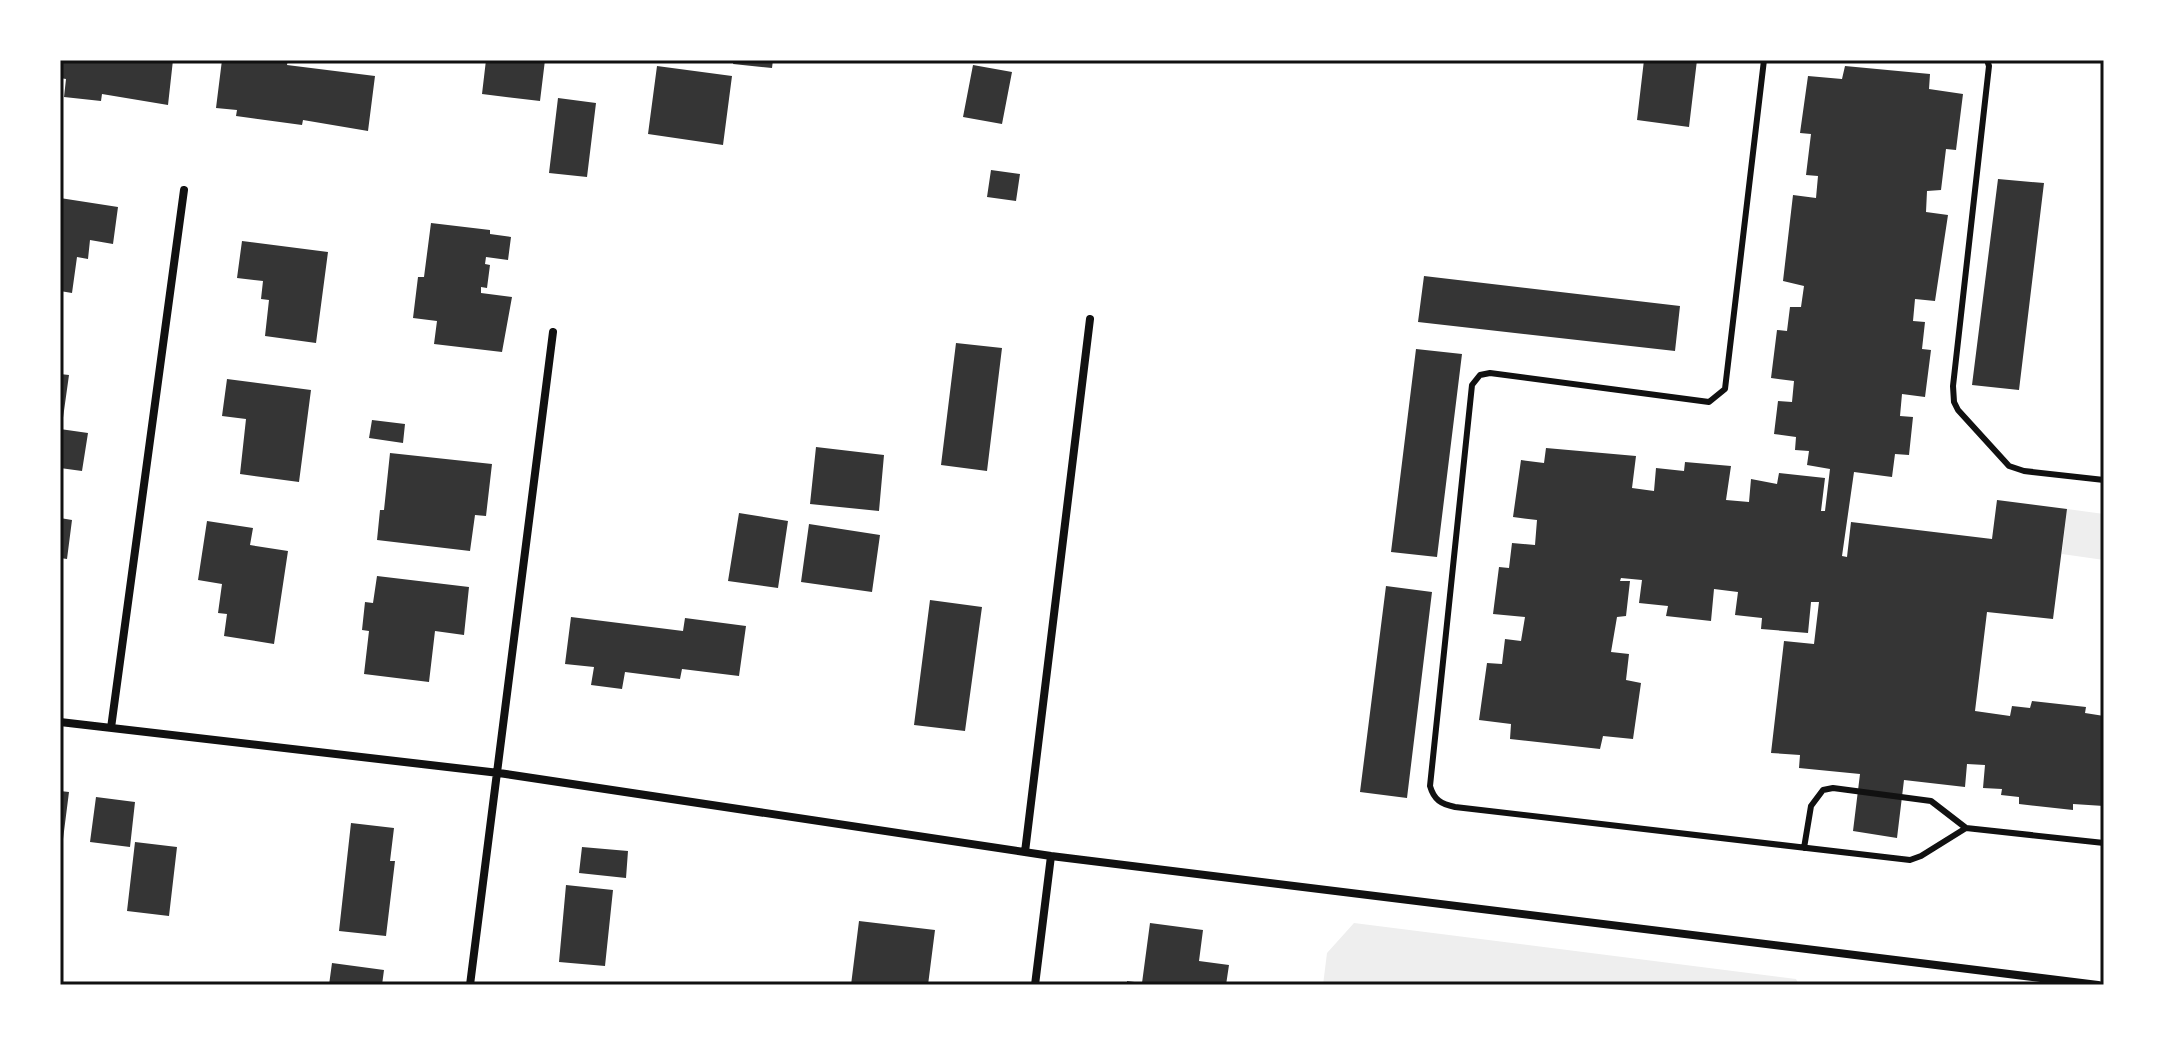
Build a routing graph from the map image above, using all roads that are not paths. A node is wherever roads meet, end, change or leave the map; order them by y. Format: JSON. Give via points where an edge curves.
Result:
{"nodes":[{"id":1,"x":1764,"y":60,"type":"edge"},
{"id":2,"x":1987,"y":60,"type":"edge"},
{"id":3,"x":184,"y":190,"type":"dead end"},
{"id":4,"x":1090,"y":319,"type":"dead end"},
{"id":5,"x":553,"y":332,"type":"dead end"},
{"id":6,"x":2104,"y":480,"type":"edge"},
{"id":7,"x":60,"y":722,"type":"edge"},
{"id":8,"x":111,"y":728,"type":"junction"},
{"id":9,"x":499,"y":773,"type":"junction"},
{"id":10,"x":1966,"y":828,"type":"junction"},
{"id":11,"x":2104,"y":843,"type":"edge"},
{"id":12,"x":1804,"y":848,"type":"junction"},
{"id":13,"x":1025,"y":852,"type":"junction"},
{"id":14,"x":1051,"y":856,"type":"junction"},
{"id":15,"x":470,"y":985,"type":"edge"},
{"id":16,"x":1035,"y":985,"type":"edge"},
{"id":17,"x":2098,"y":985,"type":"edge"}],
"edges":[{"from":1,"to":12,"type":"lane","via":[[1728,379],[1718,397],[1709,402],[1490,373],[1472,385],[1430,786],[1433,797],[1455,807]]},
{"from":2,"to":6,"type":"lane","via":[[1954,402],[2009,466]]},
{"from":3,"to":8,"type":"street"},
{"from":4,"to":13,"type":"street"},
{"from":5,"to":9,"type":"street"},
{"from":7,"to":8,"type":"street"},
{"from":8,"to":9,"type":"street"},
{"from":9,"to":13,"type":"street"},
{"from":9,"to":15,"type":"street"},
{"from":10,"to":11,"type":"lane"},
{"from":10,"to":12,"type":"lane","via":[[1910,860]]},
{"from":10,"to":12,"type":"lane","via":[[1931,801],[1833,788],[1823,790],[1811,806]]},
{"from":13,"to":14,"type":"street"},
{"from":14,"to":16,"type":"street"},
{"from":14,"to":17,"type":"street"}]}
